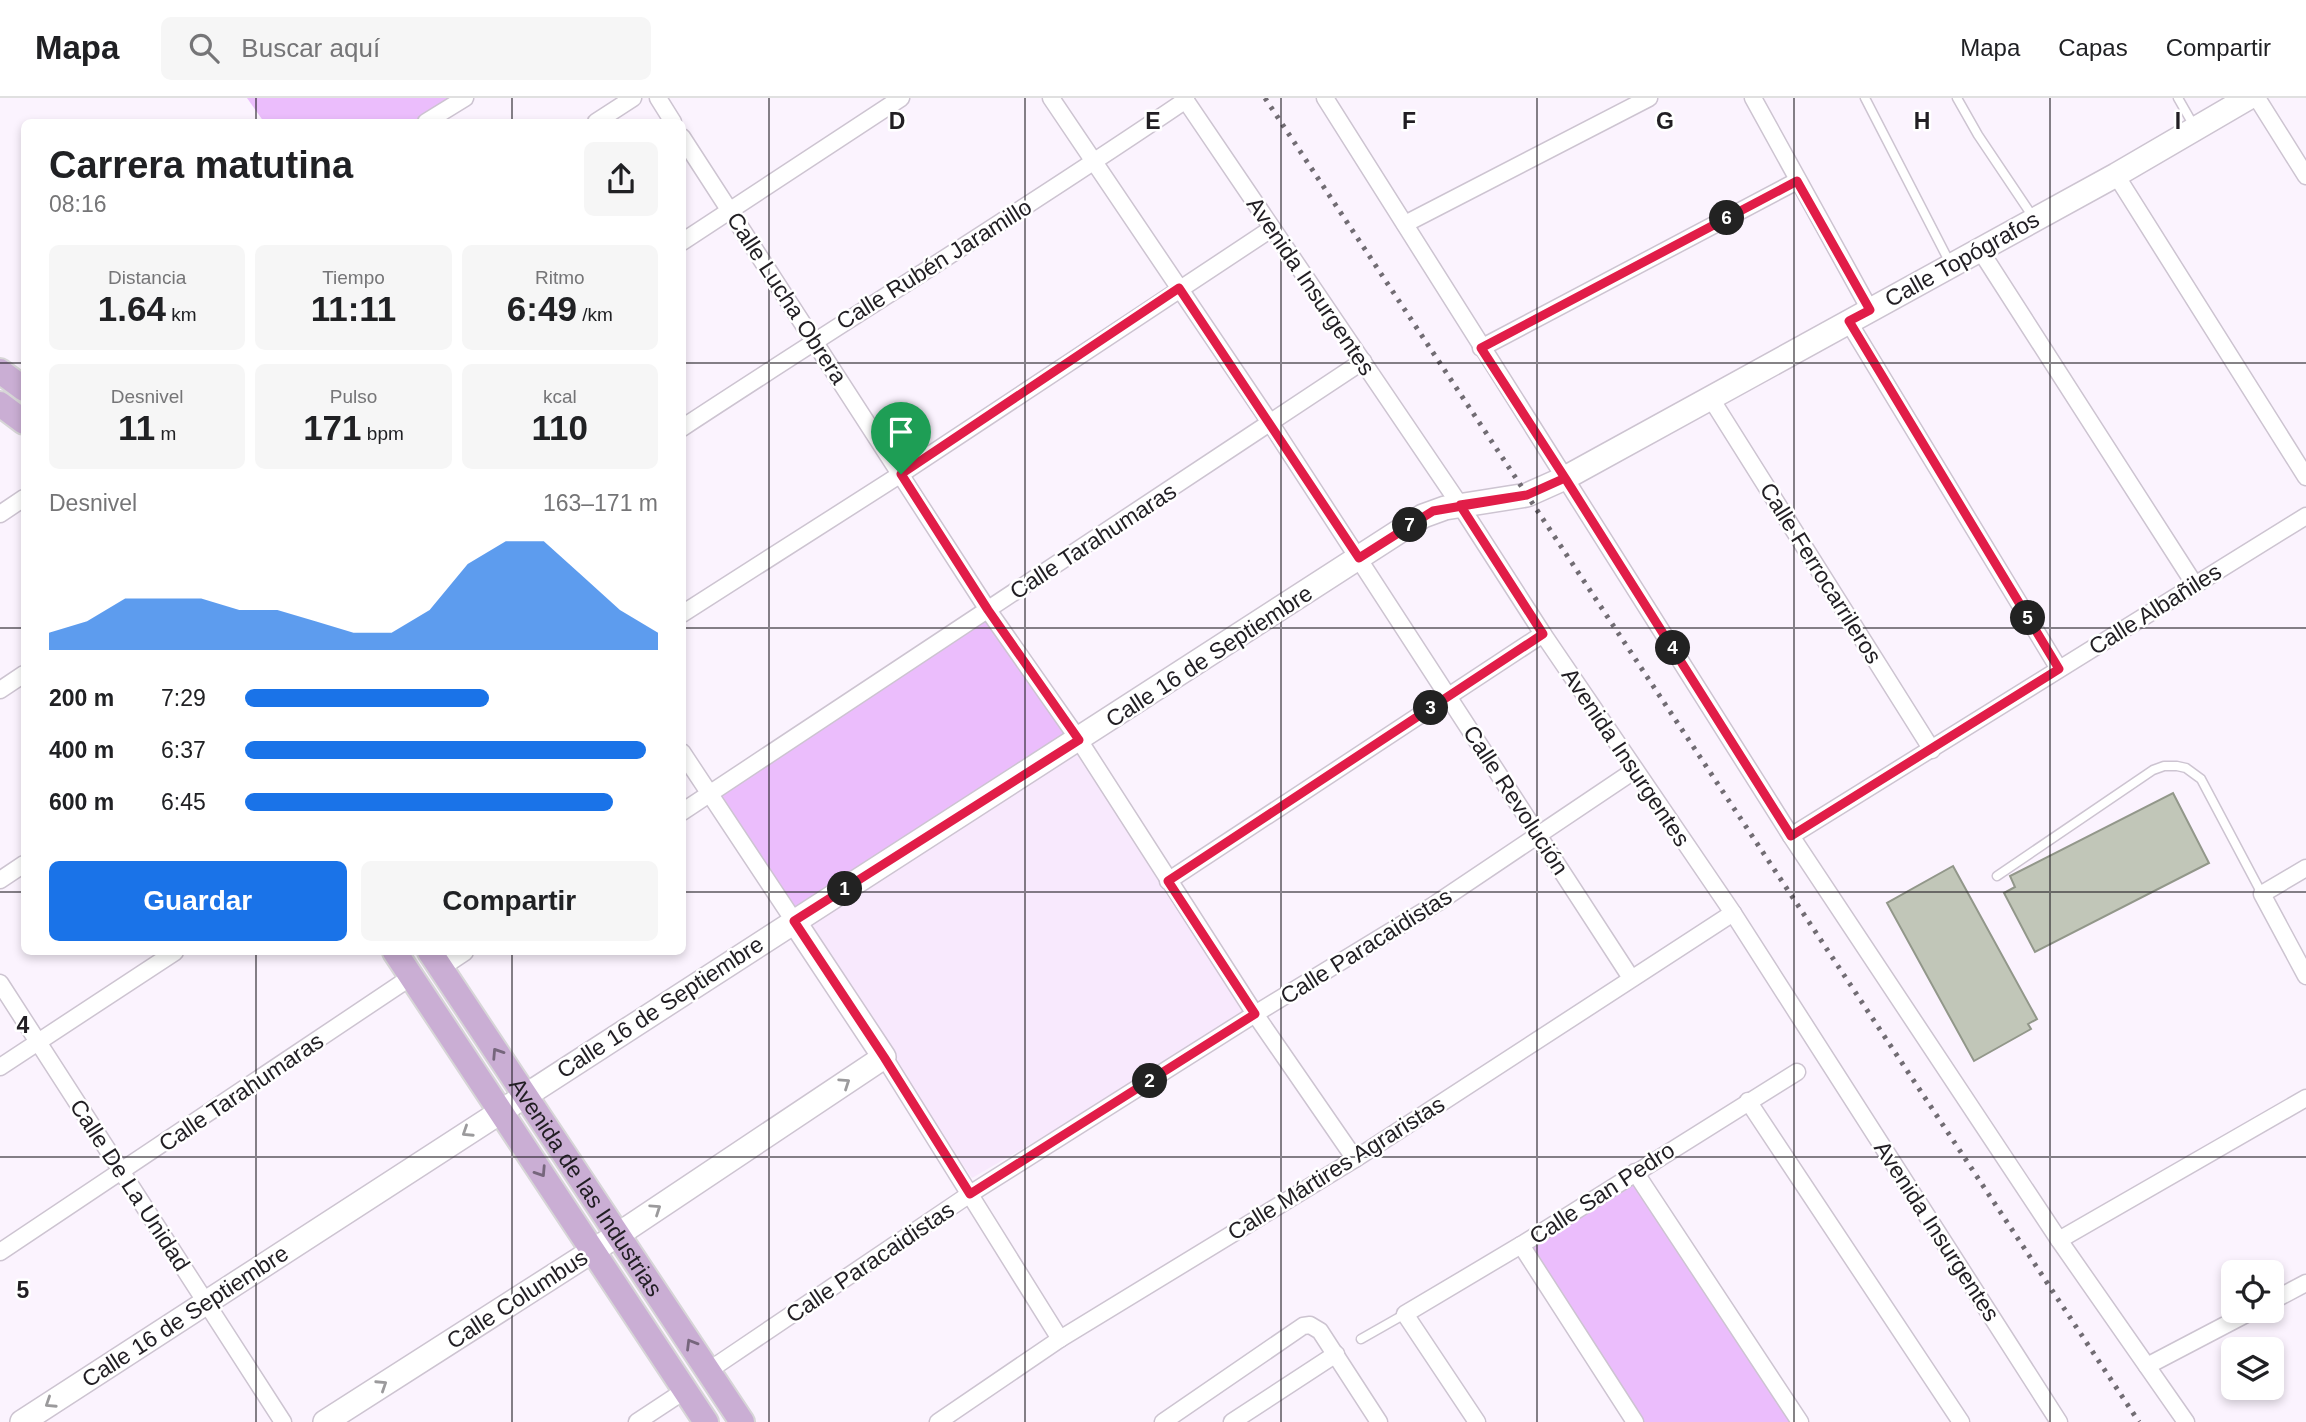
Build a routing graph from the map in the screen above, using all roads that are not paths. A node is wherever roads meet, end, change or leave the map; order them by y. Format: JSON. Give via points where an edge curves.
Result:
{"nodes":[{"id":1,"x":465,"y":98,"type":"edge"},
{"id":2,"x":633,"y":98,"type":"edge"},
{"id":3,"x":658,"y":98,"type":"edge"},
{"id":4,"x":901,"y":98,"type":"edge"},
{"id":5,"x":1051,"y":98,"type":"edge"},
{"id":6,"x":1649,"y":98,"type":"edge"},
{"id":7,"x":1753,"y":98,"type":"edge"},
{"id":8,"x":1865,"y":98,"type":"edge"},
{"id":9,"x":1957,"y":98,"type":"edge"},
{"id":10,"x":2178,"y":98,"type":"edge"},
{"id":11,"x":2248,"y":98,"type":"edge"},
{"id":12,"x":2257,"y":98,"type":"edge"},
{"id":13,"x":1185,"y":99,"type":"edge"},
{"id":14,"x":1327,"y":99,"type":"edge"},
{"id":15,"x":431,"y":119,"type":"edge"},
{"id":16,"x":601,"y":119,"type":"edge"},
{"id":17,"x":671,"y":119,"type":"edge"},
{"id":18,"x":2195,"y":129,"type":"junction"},
{"id":19,"x":686,"y":142,"type":"edge"},
{"id":20,"x":1094,"y":163,"type":"junction"},
{"id":21,"x":2116,"y":174,"type":"junction"},
{"id":22,"x":2306,"y":176,"type":"edge"},
{"id":23,"x":1797,"y":181,"type":"junction"},
{"id":24,"x":730,"y":210,"type":"junction"},
{"id":25,"x":2035,"y":219,"type":"junction"},
{"id":26,"x":1405,"y":225,"type":"junction"},
{"id":27,"x":1271,"y":229,"type":"junction"},
{"id":28,"x":686,"y":239,"type":"edge"},
{"id":29,"x":1980,"y":250,"type":"junction"},
{"id":30,"x":1951,"y":265,"type":"junction"},
{"id":31,"x":1179,"y":288,"type":"junction"},
{"id":32,"x":1870,"y":310,"type":"junction"},
{"id":33,"x":1849,"y":321,"type":"junction"},
{"id":34,"x":815,"y":341,"type":"junction"},
{"id":35,"x":1481,"y":348,"type":"junction"},
{"id":36,"x":1363,"y":361,"type":"junction"},
{"id":37,"x":0,"y":371,"type":"edge"},
{"id":38,"x":21,"y":387,"type":"edge"},
{"id":39,"x":1710,"y":397,"type":"junction"},
{"id":40,"x":0,"y":404,"type":"edge"},
{"id":41,"x":21,"y":420,"type":"edge"},
{"id":42,"x":1271,"y":424,"type":"junction"},
{"id":43,"x":686,"y":425,"type":"edge"},
{"id":44,"x":901,"y":474,"type":"junction"},
{"id":45,"x":2306,"y":477,"type":"edge"},
{"id":46,"x":1565,"y":478,"type":"junction"},
{"id":47,"x":21,"y":500,"type":"edge"},
{"id":48,"x":1460,"y":505,"type":"junction"},
{"id":49,"x":0,"y":514,"type":"edge"},
{"id":50,"x":2306,"y":516,"type":"edge"},
{"id":51,"x":1359,"y":558,"type":"junction"},
{"id":52,"x":2195,"y":586,"type":"junction"},
{"id":53,"x":988,"y":610,"type":"junction"},
{"id":54,"x":686,"y":611,"type":"edge"},
{"id":55,"x":1543,"y":634,"type":"junction"},
{"id":56,"x":2059,"y":669,"type":"junction"},
{"id":57,"x":21,"y":676,"type":"edge"},
{"id":58,"x":0,"y":690,"type":"edge"},
{"id":59,"x":1448,"y":696,"type":"junction"},
{"id":60,"x":1079,"y":740,"type":"junction"},
{"id":61,"x":1932,"y":750,"type":"junction"},
{"id":62,"x":686,"y":758,"type":"edge"},
{"id":63,"x":1635,"y":770,"type":"junction"},
{"id":64,"x":711,"y":794,"type":"junction"},
{"id":65,"x":686,"y":810,"type":"edge"},
{"id":66,"x":1539,"y":836,"type":"junction"},
{"id":67,"x":1791,"y":836,"type":"junction"},
{"id":68,"x":21,"y":865,"type":"edge"},
{"id":69,"x":2306,"y":868,"type":"edge"},
{"id":70,"x":1997,"y":876,"type":"dead end"},
{"id":71,"x":0,"y":880,"type":"edge"},
{"id":72,"x":1168,"y":881,"type":"junction"},
{"id":73,"x":2263,"y":894,"type":"junction"},
{"id":74,"x":1733,"y":913,"type":"junction"},
{"id":75,"x":794,"y":921,"type":"junction"},
{"id":76,"x":170,"y":955,"type":"edge"},
{"id":77,"x":397,"y":955,"type":"edge"},
{"id":78,"x":454,"y":955,"type":"edge"},
{"id":79,"x":435,"y":960,"type":"edge"},
{"id":80,"x":411,"y":976,"type":"junction"},
{"id":81,"x":2306,"y":976,"type":"edge"},
{"id":82,"x":1631,"y":978,"type":"junction"},
{"id":83,"x":0,"y":983,"type":"edge"},
{"id":84,"x":1255,"y":1014,"type":"junction"},
{"id":85,"x":38,"y":1042,"type":"junction"},
{"id":86,"x":884,"y":1057,"type":"junction"},
{"id":87,"x":0,"y":1067,"type":"edge"},
{"id":88,"x":1797,"y":1072,"type":"dead end"},
{"id":89,"x":524,"y":1095,"type":"junction"},
{"id":90,"x":2306,"y":1098,"type":"edge"},
{"id":91,"x":1748,"y":1101,"type":"junction"},
{"id":92,"x":500,"y":1110,"type":"junction"},
{"id":93,"x":1355,"y":1159,"type":"junction"},
{"id":94,"x":122,"y":1172,"type":"junction"},
{"id":95,"x":1635,"y":1172,"type":"junction"},
{"id":96,"x":970,"y":1194,"type":"junction"},
{"id":97,"x":619,"y":1234,"type":"junction"},
{"id":98,"x":2059,"y":1240,"type":"junction"},
{"id":99,"x":1521,"y":1245,"type":"junction"},
{"id":100,"x":593,"y":1250,"type":"junction"},
{"id":101,"x":0,"y":1252,"type":"edge"},
{"id":102,"x":2306,"y":1283,"type":"edge"},
{"id":103,"x":2284,"y":1295,"type":"edge"},
{"id":104,"x":206,"y":1302,"type":"junction"},
{"id":105,"x":1405,"y":1314,"type":"junction"},
{"id":106,"x":2229,"y":1323,"type":"edge"},
{"id":107,"x":1060,"y":1339,"type":"junction"},
{"id":108,"x":1361,"y":1339,"type":"dead end"},
{"id":109,"x":1336,"y":1354,"type":"junction"},
{"id":110,"x":2147,"y":1366,"type":"junction"},
{"id":111,"x":708,"y":1371,"type":"junction"},
{"id":112,"x":684,"y":1391,"type":"junction"},
{"id":113,"x":22,"y":1422,"type":"edge"},
{"id":114,"x":283,"y":1422,"type":"edge"},
{"id":115,"x":325,"y":1422,"type":"edge"},
{"id":116,"x":637,"y":1422,"type":"edge"},
{"id":117,"x":706,"y":1422,"type":"edge"},
{"id":118,"x":742,"y":1422,"type":"edge"},
{"id":119,"x":938,"y":1422,"type":"edge"},
{"id":120,"x":1163,"y":1422,"type":"edge"},
{"id":121,"x":1232,"y":1422,"type":"edge"},
{"id":122,"x":1379,"y":1422,"type":"edge"},
{"id":123,"x":1477,"y":1422,"type":"edge"},
{"id":124,"x":1635,"y":1422,"type":"edge"},
{"id":125,"x":1800,"y":1422,"type":"edge"},
{"id":126,"x":1961,"y":1422,"type":"edge"},
{"id":127,"x":2059,"y":1422,"type":"edge"},
{"id":128,"x":2186,"y":1422,"type":"edge"}],
"edges":[{"from":1,"to":15,"type":"street"},
{"from":2,"to":16,"type":"street"},
{"from":3,"to":17,"type":"street"},
{"from":4,"to":24,"type":"street"},
{"from":5,"to":20,"type":"street","name":"Calle Revolución"},
{"from":6,"to":26,"type":"street"},
{"from":7,"to":23,"type":"street"},
{"from":8,"to":30,"type":"lane"},
{"from":9,"to":25,"type":"lane"},
{"from":10,"to":18,"type":"lane"},
{"from":11,"to":18,"type":"street","name":"Calle Topógrafos"},
{"from":12,"to":22,"type":"street"},
{"from":13,"to":20,"type":"street","name":"Calle Rubén Jaramillo"},
{"from":13,"to":27,"type":"street","name":"Avenida Insurgentes"},
{"from":14,"to":26,"type":"street"},
{"from":18,"to":21,"type":"street","name":"Calle Topógrafos"},
{"from":19,"to":24,"type":"street","name":"Calle Lucha Obrera"},
{"from":20,"to":31,"type":"street","name":"Calle Revolución"},
{"from":20,"to":34,"type":"street","name":"Calle Rubén Jaramillo"},
{"from":21,"to":25,"type":"street","name":"Calle Topógrafos"},
{"from":21,"to":45,"type":"street"},
{"from":23,"to":32,"type":"street"},
{"from":23,"to":35,"type":"street"},
{"from":24,"to":28,"type":"street"},
{"from":24,"to":34,"type":"street","name":"Calle Lucha Obrera"},
{"from":25,"to":29,"type":"street","name":"Calle Topógrafos"},
{"from":26,"to":35,"type":"street"},
{"from":27,"to":31,"type":"street"},
{"from":27,"to":36,"type":"street","name":"Avenida Insurgentes"},
{"from":29,"to":30,"type":"street","name":"Calle Topógrafos"},
{"from":29,"to":52,"type":"street"},
{"from":30,"to":32,"type":"street","name":"Calle Topógrafos"},
{"from":31,"to":42,"type":"street","name":"Calle Revolución"},
{"from":31,"to":44,"type":"street"},
{"from":32,"to":33,"type":"street","name":"Calle Topógrafos"},
{"from":33,"to":39,"type":"street","name":"Calle Topógrafos"},
{"from":33,"to":56,"type":"street"},
{"from":34,"to":43,"type":"street","name":"Calle Rubén Jaramillo"},
{"from":34,"to":44,"type":"street","name":"Calle Lucha Obrera"},
{"from":35,"to":46,"type":"street"},
{"from":36,"to":42,"type":"street","name":"Calle Tarahumaras"},
{"from":36,"to":48,"type":"street","name":"Avenida Insurgentes"},
{"from":37,"to":38,"type":"main road"},
{"from":39,"to":46,"type":"street","name":"Calle Topógrafos"},
{"from":39,"to":61,"type":"street","name":"Calle Ferrocarrileros"},
{"from":40,"to":41,"type":"main road"},
{"from":42,"to":51,"type":"street","name":"Calle Revolución"},
{"from":42,"to":53,"type":"street","name":"Calle Tarahumaras"},
{"from":44,"to":53,"type":"street","name":"Calle Lucha Obrera"},
{"from":44,"to":54,"type":"street"},
{"from":46,"to":48,"type":"street","name":"Calle 16 de Septiembre","via":[[1527,495]]},
{"from":46,"to":67,"type":"street"},
{"from":47,"to":49,"type":"street"},
{"from":48,"to":51,"type":"street","name":"Calle 16 de Septiembre","via":[[1423,516]]},
{"from":48,"to":55,"type":"street","name":"Avenida Insurgentes"},
{"from":50,"to":52,"type":"street","name":"Calle Albañiles"},
{"from":51,"to":59,"type":"street","name":"Calle Revolución"},
{"from":51,"to":60,"type":"street","name":"Calle 16 de Septiembre"},
{"from":52,"to":56,"type":"street","name":"Calle Albañiles"},
{"from":53,"to":60,"type":"street","name":"Calle Lucha Obrera"},
{"from":53,"to":64,"type":"street","name":"Calle Tarahumaras"},
{"from":55,"to":59,"type":"street"},
{"from":55,"to":63,"type":"street","name":"Avenida Insurgentes"},
{"from":56,"to":61,"type":"street","name":"Calle Albañiles"},
{"from":57,"to":58,"type":"street"},
{"from":59,"to":66,"type":"street","name":"Calle Revolución"},
{"from":59,"to":72,"type":"street"},
{"from":60,"to":72,"type":"street","name":"Calle Lucha Obrera"},
{"from":60,"to":75,"type":"street","name":"Calle 16 de Septiembre"},
{"from":61,"to":67,"type":"street","name":"Calle Albañiles"},
{"from":62,"to":64,"type":"street"},
{"from":63,"to":66,"type":"street","name":"Calle Paracaidistas"},
{"from":63,"to":74,"type":"street","name":"Avenida Insurgentes"},
{"from":64,"to":65,"type":"street","name":"Calle Tarahumaras"},
{"from":64,"to":75,"type":"street"},
{"from":66,"to":82,"type":"street","name":"Calle Revolución"},
{"from":66,"to":84,"type":"street","name":"Calle Paracaidistas"},
{"from":67,"to":98,"type":"street"},
{"from":68,"to":71,"type":"street"},
{"from":69,"to":73,"type":"street"},
{"from":70,"to":73,"type":"lane","via":[[2153,769],[2177,766],[2201,779]]},
{"from":72,"to":84,"type":"street","name":"Calle Lucha Obrera"},
{"from":73,"to":81,"type":"street"},
{"from":74,"to":82,"type":"street","name":"Calle Mártires Agraristas"},
{"from":74,"to":127,"type":"street","name":"Avenida Insurgentes"},
{"from":75,"to":86,"type":"street"},
{"from":75,"to":89,"type":"street","name":"Calle 16 de Septiembre"},
{"from":76,"to":85,"type":"street"},
{"from":77,"to":80,"type":"main road","name":"Avenida de las Industrias"},
{"from":78,"to":79,"type":"street"},
{"from":89,"to":79,"type":"main road","name":"Avenida de las Industrias","one_way":true},
{"from":80,"to":92,"type":"main road","name":"Avenida de las Industrias"},
{"from":80,"to":94,"type":"street","name":"Calle Tarahumaras"},
{"from":82,"to":93,"type":"street","name":"Calle Mártires Agraristas"},
{"from":83,"to":85,"type":"street","name":"Calle De La Unidad"},
{"from":84,"to":93,"type":"street","name":"Calle Lucha Obrera"},
{"from":84,"to":96,"type":"street","name":"Calle Paracaidistas"},
{"from":85,"to":87,"type":"street"},
{"from":85,"to":94,"type":"street","name":"Calle De La Unidad"},
{"from":86,"to":96,"type":"street"},
{"from":97,"to":86,"type":"street","name":"Calle Columbus","one_way":true},
{"from":88,"to":91,"type":"street","name":"Calle San Pedro"},
{"from":89,"to":92,"type":"street","name":"Calle 16 de Septiembre"},
{"from":89,"to":97,"type":"main road","name":"Avenida de las Industrias"},
{"from":90,"to":98,"type":"street"},
{"from":91,"to":95,"type":"street","name":"Calle San Pedro"},
{"from":91,"to":126,"type":"street"},
{"from":92,"to":100,"type":"main road","name":"Avenida de las Industrias","one_way":true},
{"from":92,"to":104,"type":"street","name":"Calle 16 de Septiembre","one_way":true},
{"from":93,"to":107,"type":"street","name":"Calle Mártires Agraristas"},
{"from":94,"to":101,"type":"street","name":"Calle Tarahumaras"},
{"from":94,"to":104,"type":"street","name":"Calle De La Unidad"},
{"from":95,"to":99,"type":"street","name":"Calle San Pedro"},
{"from":95,"to":125,"type":"street"},
{"from":96,"to":107,"type":"street"},
{"from":96,"to":111,"type":"street","name":"Calle Paracaidistas"},
{"from":97,"to":100,"type":"street","name":"Calle Columbus"},
{"from":111,"to":97,"type":"main road","name":"Avenida de las Industrias","one_way":true},
{"from":98,"to":110,"type":"street"},
{"from":99,"to":105,"type":"street","name":"Calle San Pedro"},
{"from":99,"to":124,"type":"street"},
{"from":100,"to":112,"type":"main road","name":"Avenida de las Industrias"},
{"from":115,"to":100,"type":"street","name":"Calle Columbus","one_way":true},
{"from":102,"to":103,"type":"street"},
{"from":104,"to":113,"type":"street","name":"Calle 16 de Septiembre","one_way":true},
{"from":104,"to":114,"type":"street","name":"Calle De La Unidad"},
{"from":105,"to":108,"type":"lane"},
{"from":105,"to":123,"type":"street"},
{"from":106,"to":110,"type":"street"},
{"from":107,"to":119,"type":"street","name":"Calle Mártires Agraristas"},
{"from":109,"to":120,"type":"street","via":[[1310,1325]]},
{"from":109,"to":121,"type":"street"},
{"from":109,"to":122,"type":"street"},
{"from":110,"to":128,"type":"street"},
{"from":111,"to":118,"type":"main road","name":"Avenida de las Industrias"},
{"from":112,"to":116,"type":"street"},
{"from":112,"to":117,"type":"main road","name":"Avenida de las Industrias"}]}
